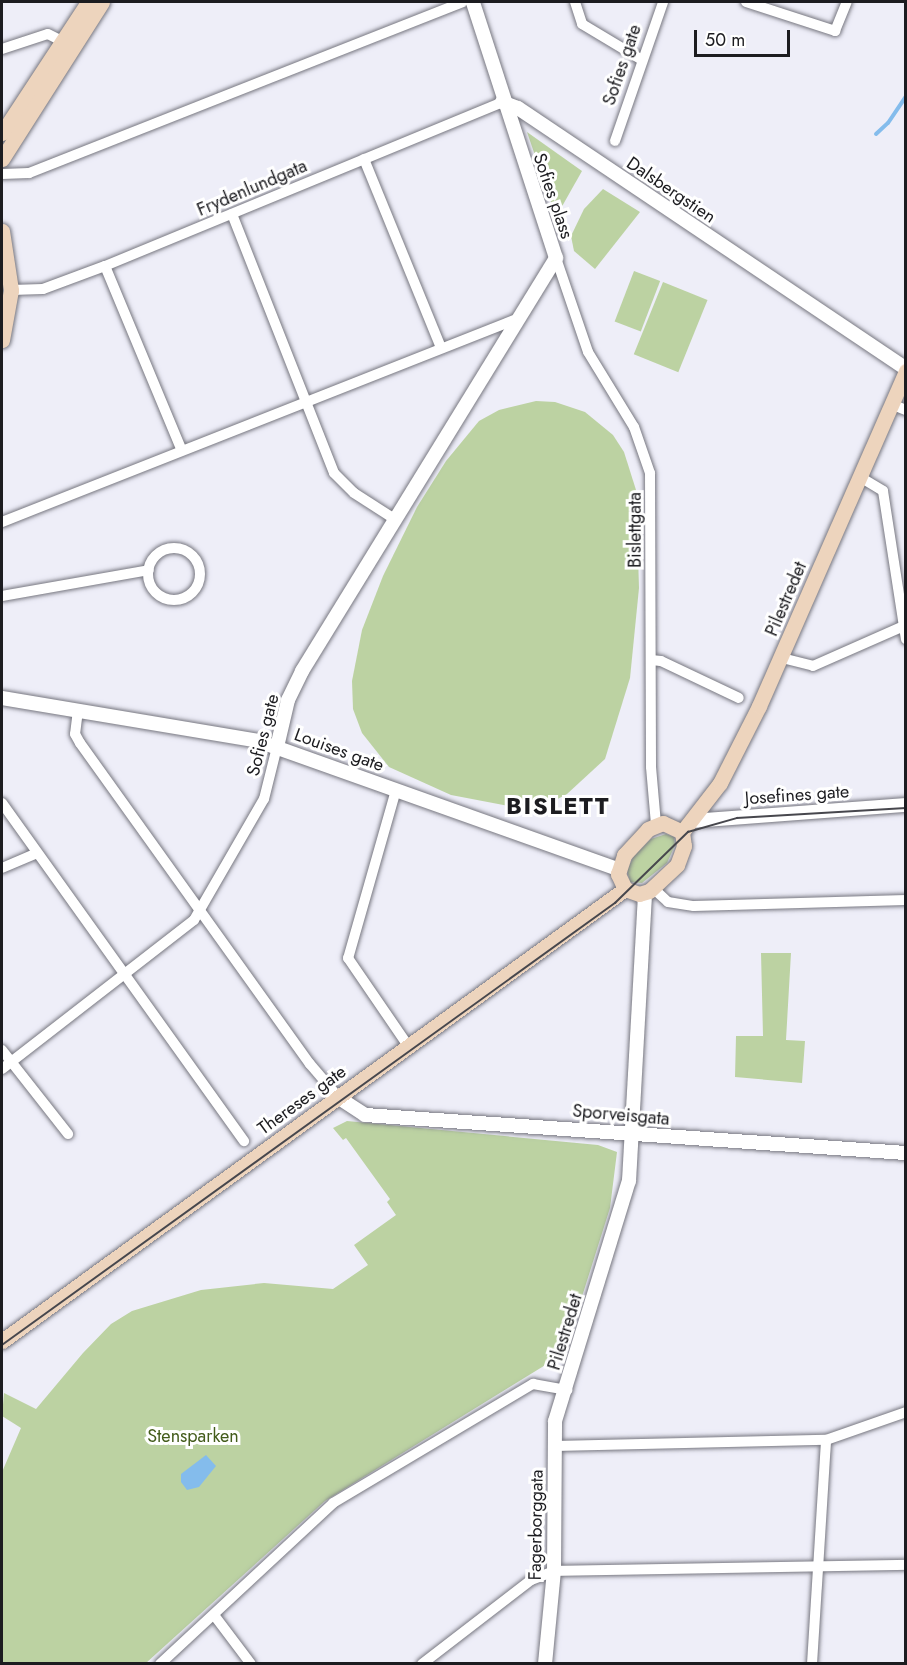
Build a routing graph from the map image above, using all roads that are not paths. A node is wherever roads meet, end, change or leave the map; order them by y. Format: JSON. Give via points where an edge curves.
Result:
{"nodes":[{"id":1,"x":88,"y":2,"type":"edge"},
{"id":2,"x":102,"y":2,"type":"edge"},
{"id":3,"x":463,"y":2,"type":"edge"},
{"id":4,"x":473,"y":2,"type":"edge"},
{"id":5,"x":575,"y":2,"type":"edge"},
{"id":6,"x":663,"y":2,"type":"edge"},
{"id":7,"x":746,"y":2,"type":"edge"},
{"id":8,"x":848,"y":2,"type":"edge"},
{"id":9,"x":66,"y":44,"type":"junction"},
{"id":10,"x":2,"y":49,"type":"edge"},
{"id":11,"x":642,"y":60,"type":"junction"},
{"id":12,"x":502,"y":102,"type":"junction"},
{"id":13,"x":2,"y":133,"type":"edge"},
{"id":14,"x":615,"y":141,"type":"dead end"},
{"id":15,"x":2,"y":159,"type":"edge"},
{"id":16,"x":364,"y":159,"type":"junction"},
{"id":17,"x":2,"y":174,"type":"edge"},
{"id":18,"x":232,"y":214,"type":"junction"},
{"id":19,"x":2,"y":231,"type":"edge"},
{"id":20,"x":555,"y":258,"type":"junction"},
{"id":21,"x":105,"y":266,"type":"junction"},
{"id":22,"x":11,"y":290,"type":"junction"},
{"id":23,"x":514,"y":320,"type":"junction"},
{"id":24,"x":2,"y":340,"type":"edge"},
{"id":25,"x":441,"y":348,"type":"junction"},
{"id":26,"x":906,"y":370,"type":"edge"},
{"id":27,"x":303,"y":402,"type":"junction"},
{"id":28,"x":891,"y":404,"type":"junction"},
{"id":29,"x":906,"y":410,"type":"edge"},
{"id":30,"x":181,"y":449,"type":"junction"},
{"id":31,"x":860,"y":477,"type":"junction"},
{"id":32,"x":396,"y":520,"type":"junction"},
{"id":33,"x":2,"y":522,"type":"edge"},
{"id":34,"x":149,"y":570,"type":"junction"},
{"id":35,"x":2,"y":596,"type":"edge"},
{"id":36,"x":904,"y":626,"type":"edge"},
{"id":37,"x":906,"y":639,"type":"edge"},
{"id":38,"x":782,"y":658,"type":"junction"},
{"id":39,"x":651,"y":660,"type":"junction"},
{"id":40,"x":2,"y":698,"type":"edge"},
{"id":41,"x":739,"y":698,"type":"dead end"},
{"id":42,"x":78,"y":710,"type":"junction"},
{"id":43,"x":277,"y":747,"type":"junction"},
{"id":44,"x":396,"y":790,"type":"junction"},
{"id":45,"x":2,"y":803,"type":"edge"},
{"id":46,"x":906,"y":805,"type":"edge"},
{"id":47,"x":656,"y":825,"type":"junction"},
{"id":48,"x":687,"y":827,"type":"junction"},
{"id":49,"x":36,"y":854,"type":"junction"},
{"id":50,"x":2,"y":868,"type":"edge"},
{"id":51,"x":618,"y":869,"type":"junction"},
{"id":52,"x":625,"y":889,"type":"junction"},
{"id":53,"x":650,"y":891,"type":"junction"},
{"id":54,"x":906,"y":900,"type":"edge"},
{"id":55,"x":201,"y":909,"type":"junction"},
{"id":56,"x":124,"y":975,"type":"junction"},
{"id":57,"x":409,"y":1047,"type":"junction"},
{"id":58,"x":2,"y":1050,"type":"edge"},
{"id":59,"x":6,"y":1065,"type":"edge"},
{"id":60,"x":339,"y":1098,"type":"junction"},
{"id":61,"x":68,"y":1134,"type":"dead end"},
{"id":62,"x":632,"y":1134,"type":"junction"},
{"id":63,"x":244,"y":1141,"type":"dead end"},
{"id":64,"x":906,"y":1153,"type":"edge"},
{"id":65,"x":2,"y":1341,"type":"edge"},
{"id":66,"x":567,"y":1390,"type":"junction"},
{"id":67,"x":906,"y":1412,"type":"edge"},
{"id":68,"x":826,"y":1440,"type":"junction"},
{"id":69,"x":555,"y":1446,"type":"junction"},
{"id":70,"x":906,"y":1565,"type":"edge"},
{"id":71,"x":818,"y":1566,"type":"junction"},
{"id":72,"x":554,"y":1571,"type":"junction"},
{"id":73,"x":214,"y":1615,"type":"junction"},
{"id":74,"x":160,"y":1664,"type":"edge"},
{"id":75,"x":251,"y":1664,"type":"edge"},
{"id":76,"x":422,"y":1664,"type":"edge"},
{"id":77,"x":545,"y":1664,"type":"edge"},
{"id":78,"x":812,"y":1664,"type":"edge"}],
"edges":[{"from":1,"to":9,"type":"main road"},
{"from":2,"to":9,"type":"main road"},
{"from":3,"to":17,"type":"street","via":[[29,173]]},
{"from":4,"to":12,"type":"street"},
{"from":5,"to":11,"type":"street","via":[[582,24]]},
{"from":6,"to":11,"type":"street","name":"Sofies gate"},
{"from":7,"to":8,"type":"street","via":[[835,31]]},
{"from":9,"to":10,"type":"street","via":[[48,34]]},
{"from":9,"to":13,"type":"main road"},
{"from":9,"to":15,"type":"main road"},
{"from":11,"to":14,"type":"street","name":"Sofies gate"},
{"from":12,"to":16,"type":"street","name":"Frydenlundgata"},
{"from":12,"to":20,"type":"street","name":"Sofies plass"},
{"from":12,"to":26,"type":"street","name":"Dalsbergstien","via":[[518,108]]},
{"from":16,"to":18,"type":"street","name":"Frydenlundgata"},
{"from":16,"to":25,"type":"street"},
{"from":18,"to":21,"type":"street","name":"Frydenlundgata"},
{"from":18,"to":27,"type":"street"},
{"from":19,"to":22,"type":"main road"},
{"from":20,"to":23,"type":"street","name":"Sofies plass"},
{"from":20,"to":39,"type":"street","name":"Bislettgata","via":[[588,352],[634,427],[647,458],[652,488]]},
{"from":21,"to":22,"type":"street","name":"Frydenlundgata","via":[[38,291]]},
{"from":21,"to":30,"type":"street"},
{"from":22,"to":24,"type":"main road"},
{"from":23,"to":25,"type":"street"},
{"from":23,"to":32,"type":"street","name":"Sofies gate"},
{"from":25,"to":27,"type":"street"},
{"from":26,"to":28,"type":"main road","name":"Pilestredet"},
{"from":27,"to":30,"type":"street"},
{"from":27,"to":32,"type":"street","via":[[334,473],[354,494]]},
{"from":28,"to":29,"type":"street"},
{"from":28,"to":31,"type":"main road","name":"Pilestredet"},
{"from":30,"to":33,"type":"street"},
{"from":31,"to":36,"type":"street","via":[[883,491]]},
{"from":31,"to":38,"type":"main road","name":"Pilestredet"},
{"from":32,"to":43,"type":"street","name":"Sofies gate","via":[[296,681]]},
{"from":34,"to":34,"type":"street","via":[[155,558],[173,549],[192,556],[200,574],[192,593],[170,600],[156,592]]},
{"from":34,"to":35,"type":"street"},
{"from":36,"to":37,"type":"street"},
{"from":36,"to":38,"type":"street","via":[[813,666]]},
{"from":38,"to":48,"type":"main road","name":"Pilestredet","via":[[720,783]]},
{"from":39,"to":41,"type":"street","via":[[661,660]]},
{"from":39,"to":47,"type":"street","name":"Bislettgata","via":[[651,767]]},
{"from":40,"to":42,"type":"street","name":"Louises gate"},
{"from":42,"to":43,"type":"street","name":"Louises gate","via":[[241,737]]},
{"from":42,"to":55,"type":"street","via":[[75,734],[80,743]]},
{"from":43,"to":44,"type":"street","name":"Louises gate"},
{"from":43,"to":55,"type":"street","name":"Sofies gate","via":[[264,799]]},
{"from":44,"to":51,"type":"street","name":"Louises gate"},
{"from":44,"to":57,"type":"street","via":[[348,958]]},
{"from":45,"to":49,"type":"street"},
{"from":46,"to":48,"type":"street","name":"Josefines gate"},
{"from":47,"to":48,"type":"main road"},
{"from":47,"to":51,"type":"main road","via":[[630,848]]},
{"from":48,"to":53,"type":"main road","via":[[677,865]]},
{"from":49,"to":50,"type":"street"},
{"from":49,"to":56,"type":"street"},
{"from":51,"to":52,"type":"main road","via":[[618,879]]},
{"from":52,"to":53,"type":"main road"},
{"from":52,"to":57,"type":"main road","name":"Thereses gate"},
{"from":53,"to":54,"type":"street","via":[[668,902],[694,906]]},
{"from":53,"to":62,"type":"street","name":"Pilestredet"},
{"from":55,"to":56,"type":"street","name":"Sofies gate","via":[[187,927]]},
{"from":55,"to":60,"type":"street"},
{"from":56,"to":59,"type":"street","name":"Sofies gate"},
{"from":56,"to":63,"type":"street"},
{"from":57,"to":60,"type":"main road","name":"Thereses gate"},
{"from":58,"to":59,"type":"street"},
{"from":59,"to":61,"type":"street"},
{"from":60,"to":62,"type":"street","name":"Sporveisgata","via":[[365,1115]]},
{"from":60,"to":65,"type":"main road","name":"Thereses gate"},
{"from":62,"to":64,"type":"street","name":"Sporveisgata"},
{"from":62,"to":66,"type":"street","name":"Pilestredet","via":[[624,1206]]},
{"from":66,"to":69,"type":"street","name":"Fagerborggata","via":[[555,1421]]},
{"from":66,"to":73,"type":"street","name":"Pilestredet","via":[[534,1384],[333,1503]]},
{"from":67,"to":68,"type":"street"},
{"from":68,"to":69,"type":"street"},
{"from":68,"to":71,"type":"street"},
{"from":69,"to":72,"type":"street","name":"Fagerborggata"},
{"from":70,"to":71,"type":"street"},
{"from":71,"to":72,"type":"street"},
{"from":71,"to":78,"type":"street"},
{"from":72,"to":76,"type":"street","via":[[531,1580]]},
{"from":72,"to":77,"type":"street","name":"Fagerborggata"},
{"from":73,"to":74,"type":"street","name":"Pilestredet"},
{"from":73,"to":75,"type":"street"}]}
